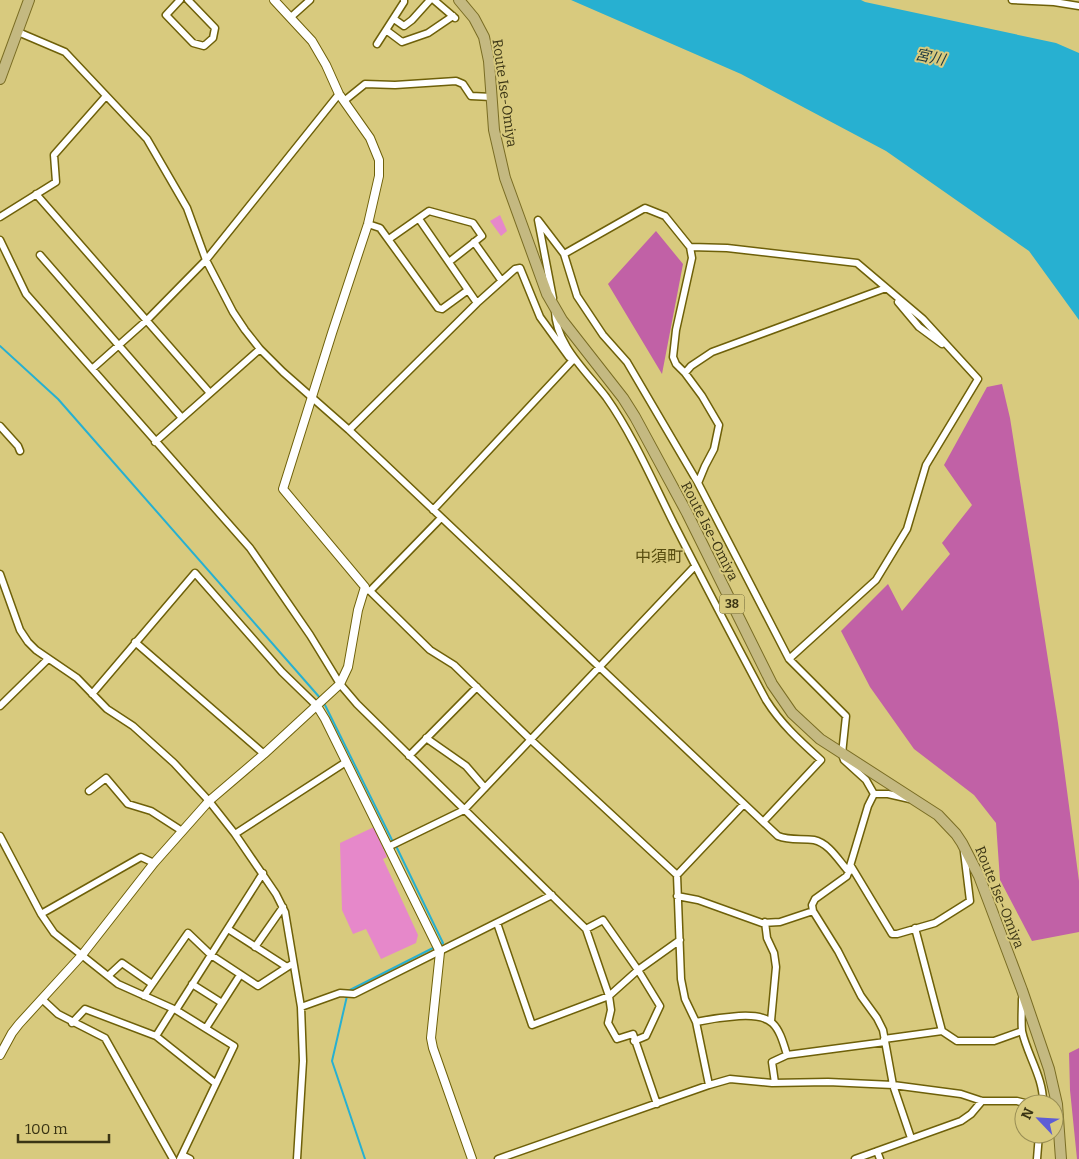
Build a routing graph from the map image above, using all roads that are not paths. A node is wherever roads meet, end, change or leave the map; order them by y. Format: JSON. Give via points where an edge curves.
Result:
{"nodes":[{"id":1,"x":29,"y":0,"type":"edge"},
{"id":2,"x":180,"y":0,"type":"edge"},
{"id":3,"x":188,"y":0,"type":"edge"},
{"id":4,"x":275,"y":0,"type":"edge"},
{"id":5,"x":310,"y":0,"type":"edge"},
{"id":6,"x":404,"y":0,"type":"edge"},
{"id":7,"x":432,"y":0,"type":"edge"},
{"id":8,"x":458,"y":0,"type":"edge"},
{"id":9,"x":1012,"y":0,"type":"edge"},
{"id":10,"x":1079,"y":6,"type":"edge"},
{"id":11,"x":291,"y":18,"type":"junction"},
{"id":12,"x":394,"y":19,"type":"junction"},
{"id":13,"x":386,"y":30,"type":"junction"},
{"id":14,"x":18,"y":32,"type":"junction"},
{"id":15,"x":377,"y":44,"type":"dead end"},
{"id":16,"x":0,"y":79,"type":"edge"},
{"id":17,"x":106,"y":96,"type":"junction"},
{"id":18,"x":342,"y":97,"type":"junction"},
{"id":19,"x":492,"y":97,"type":"junction"},
{"id":20,"x":36,"y":194,"type":"junction"},
{"id":21,"x":0,"y":217,"type":"edge"},
{"id":22,"x":419,"y":219,"type":"junction"},
{"id":23,"x":368,"y":224,"type":"junction"},
{"id":24,"x":389,"y":239,"type":"junction"},
{"id":25,"x":0,"y":240,"type":"edge"},
{"id":26,"x":474,"y":242,"type":"junction"},
{"id":27,"x":690,"y":247,"type":"junction"},
{"id":28,"x":564,"y":254,"type":"junction"},
{"id":29,"x":40,"y":255,"type":"dead end"},
{"id":30,"x":206,"y":260,"type":"junction"},
{"id":31,"x":449,"y":262,"type":"junction"},
{"id":32,"x":501,"y":280,"type":"junction"},
{"id":33,"x":886,"y":287,"type":"junction"},
{"id":34,"x":468,"y":290,"type":"junction"},
{"id":35,"x":477,"y":303,"type":"junction"},
{"id":36,"x":555,"y":309,"type":"junction"},
{"id":37,"x":147,"y":320,"type":"junction"},
{"id":38,"x":119,"y":344,"type":"junction"},
{"id":39,"x":260,"y":349,"type":"junction"},
{"id":40,"x":573,"y":360,"type":"junction"},
{"id":41,"x":92,"y":369,"type":"junction"},
{"id":42,"x":685,"y":373,"type":"junction"},
{"id":43,"x":210,"y":393,"type":"junction"},
{"id":44,"x":312,"y":397,"type":"junction"},
{"id":45,"x":182,"y":418,"type":"junction"},
{"id":46,"x":0,"y":426,"type":"edge"},
{"id":47,"x":350,"y":430,"type":"junction"},
{"id":48,"x":156,"y":442,"type":"junction"},
{"id":49,"x":20,"y":452,"type":"dead end"},
{"id":50,"x":698,"y":484,"type":"junction"},
{"id":51,"x":433,"y":510,"type":"junction"},
{"id":52,"x":442,"y":518,"type":"junction"},
{"id":53,"x":695,"y":566,"type":"junction"},
{"id":54,"x":0,"y":574,"type":"edge"},
{"id":55,"x":3,"y":590,"type":"edge"},
{"id":56,"x":368,"y":590,"type":"junction"},
{"id":57,"x":136,"y":642,"type":"junction"},
{"id":58,"x":48,"y":659,"type":"junction"},
{"id":59,"x":789,"y":659,"type":"junction"},
{"id":60,"x":600,"y":667,"type":"junction"},
{"id":61,"x":340,"y":684,"type":"junction"},
{"id":62,"x":477,"y":687,"type":"junction"},
{"id":63,"x":92,"y":694,"type":"junction"},
{"id":64,"x":318,"y":705,"type":"junction"},
{"id":65,"x":0,"y":706,"type":"edge"},
{"id":66,"x":426,"y":738,"type":"junction"},
{"id":67,"x":531,"y":740,"type":"junction"},
{"id":68,"x":264,"y":754,"type":"junction"},
{"id":69,"x":842,"y":754,"type":"junction"},
{"id":70,"x":409,"y":756,"type":"junction"},
{"id":71,"x":346,"y":762,"type":"junction"},
{"id":72,"x":485,"y":788,"type":"junction"},
{"id":73,"x":89,"y":791,"type":"dead end"},
{"id":74,"x":874,"y":794,"type":"junction"},
{"id":75,"x":912,"y":799,"type":"junction"},
{"id":76,"x":209,"y":801,"type":"junction"},
{"id":77,"x":744,"y":804,"type":"junction"},
{"id":78,"x":464,"y":810,"type":"junction"},
{"id":79,"x":763,"y":822,"type":"junction"},
{"id":80,"x":182,"y":831,"type":"junction"},
{"id":81,"x":235,"y":834,"type":"junction"},
{"id":82,"x":0,"y":836,"type":"edge"},
{"id":83,"x":962,"y":844,"type":"junction"},
{"id":84,"x":389,"y":846,"type":"junction"},
{"id":85,"x":154,"y":863,"type":"junction"},
{"id":86,"x":850,"y":869,"type":"junction"},
{"id":87,"x":263,"y":873,"type":"junction"},
{"id":88,"x":677,"y":875,"type":"junction"},
{"id":89,"x":552,"y":895,"type":"junction"},
{"id":90,"x":677,"y":896,"type":"junction"},
{"id":91,"x":282,"y":907,"type":"junction"},
{"id":92,"x":813,"y":911,"type":"junction"},
{"id":93,"x":41,"y":914,"type":"junction"},
{"id":94,"x":764,"y":922,"type":"junction"},
{"id":95,"x":497,"y":923,"type":"junction"},
{"id":96,"x":915,"y":928,"type":"junction"},
{"id":97,"x":228,"y":929,"type":"junction"},
{"id":98,"x":586,"y":929,"type":"junction"},
{"id":99,"x":680,"y":940,"type":"junction"},
{"id":100,"x":255,"y":947,"type":"junction"},
{"id":101,"x":438,"y":949,"type":"junction"},
{"id":102,"x":211,"y":955,"type":"junction"},
{"id":103,"x":82,"y":956,"type":"junction"},
{"id":104,"x":290,"y":965,"type":"junction"},
{"id":105,"x":638,"y":970,"type":"junction"},
{"id":106,"x":240,"y":975,"type":"junction"},
{"id":107,"x":108,"y":976,"type":"junction"},
{"id":108,"x":152,"y":984,"type":"junction"},
{"id":109,"x":192,"y":984,"type":"junction"},
{"id":110,"x":1022,"y":990,"type":"junction"},
{"id":111,"x":144,"y":996,"type":"junction"},
{"id":112,"x":609,"y":996,"type":"junction"},
{"id":113,"x":43,"y":1000,"type":"junction"},
{"id":114,"x":222,"y":1003,"type":"junction"},
{"id":115,"x":301,"y":1007,"type":"junction"},
{"id":116,"x":174,"y":1010,"type":"junction"},
{"id":117,"x":771,"y":1021,"type":"junction"},
{"id":118,"x":696,"y":1022,"type":"junction"},
{"id":119,"x":72,"y":1023,"type":"junction"},
{"id":120,"x":206,"y":1028,"type":"junction"},
{"id":121,"x":942,"y":1031,"type":"junction"},
{"id":122,"x":1022,"y":1031,"type":"junction"},
{"id":123,"x":156,"y":1036,"type":"junction"},
{"id":124,"x":885,"y":1040,"type":"junction"},
{"id":125,"x":634,"y":1041,"type":"junction"},
{"id":126,"x":0,"y":1055,"type":"edge"},
{"id":127,"x":787,"y":1056,"type":"junction"},
{"id":128,"x":215,"y":1083,"type":"junction"},
{"id":129,"x":775,"y":1083,"type":"junction"},
{"id":130,"x":709,"y":1085,"type":"junction"},
{"id":131,"x":893,"y":1085,"type":"junction"},
{"id":132,"x":1043,"y":1094,"type":"edge"},
{"id":133,"x":982,"y":1101,"type":"junction"},
{"id":134,"x":1014,"y":1101,"type":"edge"},
{"id":135,"x":657,"y":1104,"type":"junction"},
{"id":136,"x":911,"y":1138,"type":"junction"},
{"id":137,"x":1038,"y":1144,"type":"edge"},
{"id":138,"x":1061,"y":1146,"type":"joint"},
{"id":139,"x":877,"y":1151,"type":"junction"},
{"id":140,"x":181,"y":1157,"type":"edge"},
{"id":141,"x":173,"y":1159,"type":"edge"},
{"id":142,"x":190,"y":1159,"type":"edge"},
{"id":143,"x":297,"y":1159,"type":"edge"},
{"id":144,"x":472,"y":1159,"type":"edge"},
{"id":145,"x":498,"y":1159,"type":"edge"},
{"id":146,"x":855,"y":1159,"type":"edge"},
{"id":147,"x":880,"y":1159,"type":"edge"},
{"id":148,"x":1037,"y":1159,"type":"edge"},
{"id":149,"x":1061,"y":1159,"type":"edge"}],
"edges":[{"from":1,"to":14,"type":"main road"},
{"from":2,"to":3,"type":"street","via":[[166,15],[194,43],[204,46],[213,38],[215,28]]},
{"from":4,"to":11,"type":"street"},
{"from":5,"to":11,"type":"street"},
{"from":6,"to":12,"type":"street"},
{"from":7,"to":12,"type":"street","via":[[404,26]]},
{"from":7,"to":13,"type":"street","via":[[454,17],[428,33],[402,42]]},
{"from":8,"to":19,"type":"main road","name":"Route Ise-Omiya","number":"38","via":[[474,18],[484,37]]},
{"from":9,"to":10,"type":"street"},
{"from":11,"to":18,"type":"street","via":[[312,42]]},
{"from":12,"to":13,"type":"street"},
{"from":13,"to":15,"type":"street"},
{"from":14,"to":16,"type":"main road"},
{"from":14,"to":17,"type":"street","via":[[65,52]]},
{"from":17,"to":20,"type":"street","via":[[54,155],[56,182]]},
{"from":17,"to":30,"type":"street","via":[[155,152],[187,208]]},
{"from":18,"to":19,"type":"street","via":[[365,84],[456,81],[463,84],[471,96]]},
{"from":18,"to":23,"type":"street","via":[[370,138],[379,160],[379,176]]},
{"from":18,"to":30,"type":"street"},
{"from":19,"to":36,"type":"main road","name":"Route Ise-Omiya","number":"38","via":[[494,130],[506,178]]},
{"from":20,"to":21,"type":"street"},
{"from":20,"to":37,"type":"street"},
{"from":22,"to":24,"type":"street"},
{"from":22,"to":26,"type":"street","via":[[429,211],[473,223],[482,236]]},
{"from":22,"to":31,"type":"street"},
{"from":23,"to":24,"type":"street","via":[[380,228]]},
{"from":23,"to":44,"type":"street"},
{"from":24,"to":34,"type":"street","via":[[438,308],[442,309]]},
{"from":25,"to":41,"type":"street","via":[[26,294]]},
{"from":26,"to":31,"type":"street"},
{"from":26,"to":32,"type":"street"},
{"from":27,"to":28,"type":"street","via":[[665,216],[645,208]]},
{"from":27,"to":33,"type":"street","via":[[727,248],[858,263]]},
{"from":27,"to":42,"type":"street","via":[[692,258],[673,357]]},
{"from":28,"to":36,"type":"street","via":[[538,220]]},
{"from":28,"to":50,"type":"street","via":[[577,296],[603,335],[627,362]]},
{"from":29,"to":38,"type":"street"},
{"from":30,"to":37,"type":"street"},
{"from":30,"to":39,"type":"street","via":[[233,312]]},
{"from":31,"to":34,"type":"street"},
{"from":32,"to":35,"type":"street"},
{"from":32,"to":40,"type":"street","via":[[520,268],[540,317]]},
{"from":33,"to":42,"type":"street","via":[[712,352]]},
{"from":33,"to":59,"type":"street","via":[[919,327],[953,352],[978,379],[926,465],[907,529],[876,580]]},
{"from":34,"to":35,"type":"street"},
{"from":35,"to":47,"type":"street"},
{"from":36,"to":40,"type":"street","via":[[555,320]]},
{"from":36,"to":69,"type":"main road","name":"Route Ise-Omiya","number":"38","via":[[635,417],[772,684],[792,713]]},
{"from":37,"to":38,"type":"street"},
{"from":37,"to":43,"type":"street"},
{"from":38,"to":41,"type":"street"},
{"from":38,"to":45,"type":"street"},
{"from":39,"to":43,"type":"street"},
{"from":39,"to":44,"type":"street"},
{"from":40,"to":51,"type":"street"},
{"from":40,"to":53,"type":"street","via":[[607,399],[638,451]]},
{"from":41,"to":48,"type":"street"},
{"from":42,"to":50,"type":"street","via":[[718,425],[714,449]]},
{"from":43,"to":45,"type":"street"},
{"from":44,"to":47,"type":"street"},
{"from":44,"to":56,"type":"street","via":[[283,490]]},
{"from":45,"to":48,"type":"street"},
{"from":46,"to":49,"type":"street"},
{"from":47,"to":51,"type":"street"},
{"from":48,"to":61,"type":"street","via":[[250,548],[310,634]]},
{"from":50,"to":59,"type":"street"},
{"from":51,"to":52,"type":"street"},
{"from":52,"to":56,"type":"street"},
{"from":52,"to":60,"type":"street"},
{"from":53,"to":60,"type":"street"},
{"from":53,"to":79,"type":"street","via":[[776,717],[821,760]]},
{"from":54,"to":55,"type":"street"},
{"from":55,"to":58,"type":"street","via":[[20,630],[28,642]]},
{"from":56,"to":61,"type":"street","via":[[358,610],[348,667]]},
{"from":56,"to":62,"type":"street","via":[[430,650],[454,665]]},
{"from":57,"to":63,"type":"street"},
{"from":57,"to":64,"type":"street","via":[[195,573],[282,672]]},
{"from":57,"to":68,"type":"street"},
{"from":58,"to":63,"type":"street","via":[[77,678]]},
{"from":58,"to":65,"type":"street"},
{"from":59,"to":69,"type":"street","via":[[846,716]]},
{"from":60,"to":67,"type":"street"},
{"from":60,"to":77,"type":"street"},
{"from":61,"to":64,"type":"street"},
{"from":61,"to":70,"type":"street"},
{"from":62,"to":66,"type":"street"},
{"from":62,"to":67,"type":"street"},
{"from":63,"to":76,"type":"street","via":[[174,763]]},
{"from":64,"to":68,"type":"street"},
{"from":64,"to":71,"type":"street"},
{"from":66,"to":70,"type":"street"},
{"from":66,"to":72,"type":"street","via":[[466,766]]},
{"from":67,"to":72,"type":"street"},
{"from":67,"to":88,"type":"street"},
{"from":68,"to":76,"type":"street"},
{"from":69,"to":74,"type":"street"},
{"from":69,"to":75,"type":"main road","name":"Route Ise-Omiya","number":"38"},
{"from":70,"to":78,"type":"street"},
{"from":71,"to":81,"type":"street"},
{"from":71,"to":84,"type":"street"},
{"from":72,"to":78,"type":"street"},
{"from":73,"to":80,"type":"street","via":[[106,778],[128,804],[151,811]]},
{"from":74,"to":75,"type":"street"},
{"from":74,"to":86,"type":"street"},
{"from":75,"to":83,"type":"main road","name":"Route Ise-Omiya","number":"38","via":[[938,816]]},
{"from":76,"to":80,"type":"street"},
{"from":76,"to":81,"type":"street"},
{"from":77,"to":79,"type":"street"},
{"from":77,"to":88,"type":"street"},
{"from":78,"to":84,"type":"street"},
{"from":78,"to":89,"type":"street"},
{"from":79,"to":86,"type":"street","via":[[785,839],[815,840],[825,845]]},
{"from":80,"to":85,"type":"street"},
{"from":81,"to":87,"type":"street"},
{"from":82,"to":93,"type":"street"},
{"from":83,"to":96,"type":"street","via":[[970,901],[935,923]]},
{"from":83,"to":110,"type":"main road","name":"Route Ise-Omiya","number":"38","via":[[979,876]]},
{"from":84,"to":101,"type":"street"},
{"from":85,"to":93,"type":"street","via":[[141,858]]},
{"from":85,"to":103,"type":"street"},
{"from":86,"to":92,"type":"street","via":[[847,876],[815,900]]},
{"from":86,"to":96,"type":"street","via":[[892,934]]},
{"from":87,"to":91,"type":"street"},
{"from":87,"to":97,"type":"street"},
{"from":88,"to":90,"type":"street"},
{"from":89,"to":95,"type":"street"},
{"from":89,"to":98,"type":"street"},
{"from":90,"to":94,"type":"street"},
{"from":90,"to":99,"type":"street"},
{"from":91,"to":100,"type":"street"},
{"from":91,"to":104,"type":"street"},
{"from":92,"to":94,"type":"street","via":[[780,922]]},
{"from":92,"to":124,"type":"street","via":[[861,996],[878,1018]]},
{"from":93,"to":103,"type":"street","via":[[54,933]]},
{"from":94,"to":117,"type":"street","via":[[776,967]]},
{"from":95,"to":101,"type":"street"},
{"from":95,"to":112,"type":"street","via":[[532,1025]]},
{"from":96,"to":121,"type":"street"},
{"from":97,"to":100,"type":"street"},
{"from":97,"to":102,"type":"street"},
{"from":98,"to":105,"type":"street","via":[[603,920]]},
{"from":98,"to":112,"type":"street"},
{"from":99,"to":105,"type":"street"},
{"from":99,"to":118,"type":"street","via":[[681,979],[685,999]]},
{"from":100,"to":104,"type":"street"},
{"from":101,"to":115,"type":"street","via":[[347,994],[340,993]]},
{"from":101,"to":144,"type":"street","via":[[432,1043]]},
{"from":102,"to":106,"type":"street"},
{"from":102,"to":108,"type":"street","via":[[188,933]]},
{"from":102,"to":109,"type":"street"},
{"from":103,"to":107,"type":"street"},
{"from":103,"to":113,"type":"street"},
{"from":104,"to":106,"type":"street","via":[[258,986]]},
{"from":104,"to":115,"type":"street"},
{"from":105,"to":112,"type":"street"},
{"from":105,"to":125,"type":"street","via":[[660,1006],[646,1036]]},
{"from":106,"to":114,"type":"street"},
{"from":107,"to":108,"type":"street","via":[[122,963]]},
{"from":107,"to":111,"type":"street"},
{"from":108,"to":111,"type":"street"},
{"from":109,"to":114,"type":"street"},
{"from":109,"to":116,"type":"street"},
{"from":110,"to":122,"type":"street"},
{"from":110,"to":138,"type":"main road","name":"Route Ise-Omiya","number":"38","via":[[1051,1078]]},
{"from":111,"to":116,"type":"street"},
{"from":112,"to":125,"type":"street","via":[[611,1010],[608,1023],[616,1040],[633,1034]]},
{"from":113,"to":119,"type":"street"},
{"from":113,"to":126,"type":"street","via":[[12,1033]]},
{"from":114,"to":120,"type":"street"},
{"from":115,"to":143,"type":"street","via":[[303,1060]]},
{"from":116,"to":120,"type":"street"},
{"from":116,"to":123,"type":"street"},
{"from":117,"to":118,"type":"street","via":[[754,1015]]},
{"from":117,"to":127,"type":"street","via":[[782,1038]]},
{"from":118,"to":130,"type":"street"},
{"from":119,"to":123,"type":"street","via":[[85,1009]]},
{"from":119,"to":141,"type":"street","via":[[105,1038]]},
{"from":120,"to":128,"type":"street","via":[[234,1046]]},
{"from":121,"to":122,"type":"street","via":[[957,1041],[994,1041]]},
{"from":121,"to":124,"type":"street"},
{"from":122,"to":132,"type":"street"},
{"from":123,"to":128,"type":"street"},
{"from":124,"to":127,"type":"street"},
{"from":124,"to":131,"type":"street"},
{"from":125,"to":135,"type":"street"},
{"from":127,"to":129,"type":"street","via":[[772,1062]]},
{"from":128,"to":140,"type":"street"},
{"from":129,"to":130,"type":"street","via":[[730,1079]]},
{"from":129,"to":131,"type":"street"},
{"from":130,"to":135,"type":"street"},
{"from":131,"to":133,"type":"street","via":[[961,1094]]},
{"from":131,"to":136,"type":"street"},
{"from":133,"to":134,"type":"street"},
{"from":133,"to":136,"type":"street","via":[[961,1122]]},
{"from":135,"to":145,"type":"street"},
{"from":136,"to":139,"type":"street"},
{"from":137,"to":148,"type":"street"},
{"from":138,"to":149,"type":"main road","name":"Route Ise-Omiya","number":"38"},
{"from":139,"to":146,"type":"street"},
{"from":139,"to":147,"type":"street"},
{"from":140,"to":142,"type":"street"}]}
